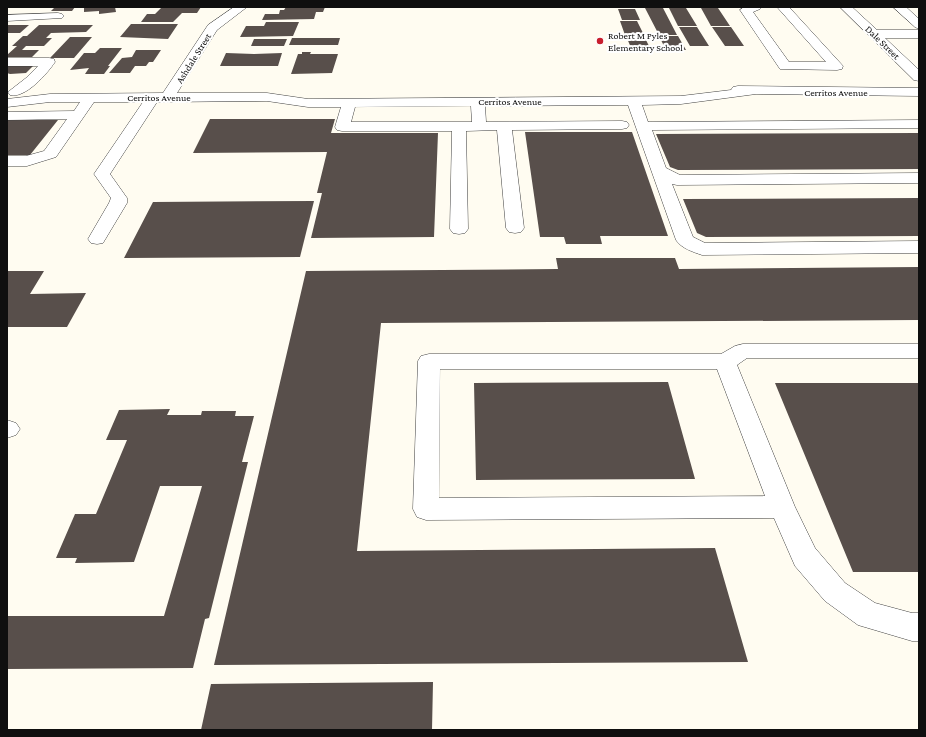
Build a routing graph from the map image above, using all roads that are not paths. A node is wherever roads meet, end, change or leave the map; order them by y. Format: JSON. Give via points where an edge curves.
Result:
{"nodes":[{"id":1,"x":241,"y":7,"type":"edge"},
{"id":2,"x":783,"y":7,"type":"edge"},
{"id":3,"x":846,"y":7,"type":"edge"},
{"id":4,"x":899,"y":7,"type":"edge"},
{"id":5,"x":751,"y":8,"type":"edge"},
{"id":6,"x":58,"y":16,"type":"dead end"},
{"id":7,"x":7,"y":18,"type":"edge"},
{"id":8,"x":919,"y":25,"type":"edge"},
{"id":9,"x":875,"y":34,"type":"junction"},
{"id":10,"x":919,"y":34,"type":"edge"},
{"id":11,"x":7,"y":62,"type":"edge"},
{"id":12,"x":913,"y":66,"type":"edge"},
{"id":13,"x":919,"y":77,"type":"edge"},
{"id":14,"x":684,"y":86,"type":"dead end"},
{"id":15,"x":306,"y":90,"type":"dead end"},
{"id":16,"x":753,"y":91,"type":"junction"},
{"id":17,"x":919,"y":92,"type":"edge"},
{"id":18,"x":10,"y":95,"type":"edge"},
{"id":19,"x":153,"y":97,"type":"junction"},
{"id":20,"x":168,"y":97,"type":"junction"},
{"id":21,"x":267,"y":97,"type":"junction"},
{"id":22,"x":90,"y":98,"type":"junction"},
{"id":23,"x":633,"y":100,"type":"junction"},
{"id":24,"x":478,"y":101,"type":"junction"},
{"id":25,"x":349,"y":103,"type":"junction"},
{"id":26,"x":7,"y":116,"type":"edge"},
{"id":27,"x":78,"y":116,"type":"junction"},
{"id":28,"x":919,"y":124,"type":"edge"},
{"id":29,"x":622,"y":125,"type":"dead end"},
{"id":30,"x":459,"y":126,"type":"junction"},
{"id":31,"x":479,"y":126,"type":"junction"},
{"id":32,"x":504,"y":126,"type":"junction"},
{"id":33,"x":642,"y":126,"type":"junction"},
{"id":34,"x":7,"y":161,"type":"edge"},
{"id":35,"x":659,"y":171,"type":"junction"},
{"id":36,"x":919,"y":178,"type":"edge"},
{"id":37,"x":515,"y":228,"type":"dead end"},
{"id":38,"x":459,"y":229,"type":"dead end"},
{"id":39,"x":97,"y":239,"type":"dead end"},
{"id":40,"x":919,"y":247,"type":"edge"},
{"id":41,"x":919,"y":351,"type":"edge"},
{"id":42,"x":724,"y":362,"type":"junction"},
{"id":43,"x":782,"y":507,"type":"junction"},
{"id":44,"x":919,"y":627,"type":"edge"}],
"edges":[{"from":1,"to":20,"type":"street","name":"Ashdale Street","via":[[212,28]]},
{"from":2,"to":5,"type":"street","via":[[837,66],[785,66]]},
{"from":3,"to":9,"type":"street","name":"Dale Street"},
{"from":4,"to":8,"type":"street"},
{"from":6,"to":7,"type":"street"},
{"from":9,"to":10,"type":"street"},
{"from":9,"to":12,"type":"street","name":"Dale Street"},
{"from":11,"to":18,"type":"street","via":[[49,62],[31,81]]},
{"from":12,"to":13,"type":"street","name":"Dale Street"},
{"from":14,"to":16,"type":"street","name":"Cerritos Avenue"},
{"from":15,"to":21,"type":"street","name":"Cerritos Avenue"},
{"from":16,"to":17,"type":"street","name":"Cerritos Avenue"},
{"from":16,"to":23,"type":"street","name":"Cerritos Avenue","via":[[681,100]]},
{"from":18,"to":22,"type":"street","name":"Cerritos Avenue"},
{"from":19,"to":20,"type":"street","name":"Cerritos Avenue"},
{"from":19,"to":22,"type":"street","name":"Cerritos Avenue"},
{"from":19,"to":39,"type":"street","via":[[102,174],[119,198]]},
{"from":20,"to":21,"type":"street","name":"Cerritos Avenue"},
{"from":21,"to":25,"type":"street","name":"Cerritos Avenue","via":[[308,103]]},
{"from":22,"to":27,"type":"street"},
{"from":23,"to":24,"type":"street","name":"Cerritos Avenue"},
{"from":23,"to":33,"type":"street"},
{"from":24,"to":25,"type":"street","name":"Cerritos Avenue"},
{"from":24,"to":31,"type":"street"},
{"from":25,"to":30,"type":"street","via":[[342,127]]},
{"from":26,"to":27,"type":"street"},
{"from":27,"to":34,"type":"street","via":[[50,154],[27,161]]},
{"from":28,"to":33,"type":"street"},
{"from":29,"to":32,"type":"street"},
{"from":30,"to":31,"type":"street"},
{"from":30,"to":38,"type":"street"},
{"from":31,"to":32,"type":"street"},
{"from":32,"to":37,"type":"street"},
{"from":33,"to":35,"type":"street"},
{"from":35,"to":36,"type":"street","via":[[677,180]]},
{"from":35,"to":40,"type":"street","via":[[685,240],[702,249]]},
{"from":41,"to":42,"type":"street","via":[[744,351]]},
{"from":42,"to":43,"type":"street"},
{"from":42,"to":43,"type":"street","via":[[429,362],[426,509]]},
{"from":43,"to":44,"type":"street","via":[[805,557],[835,592],[868,615]]}]}
